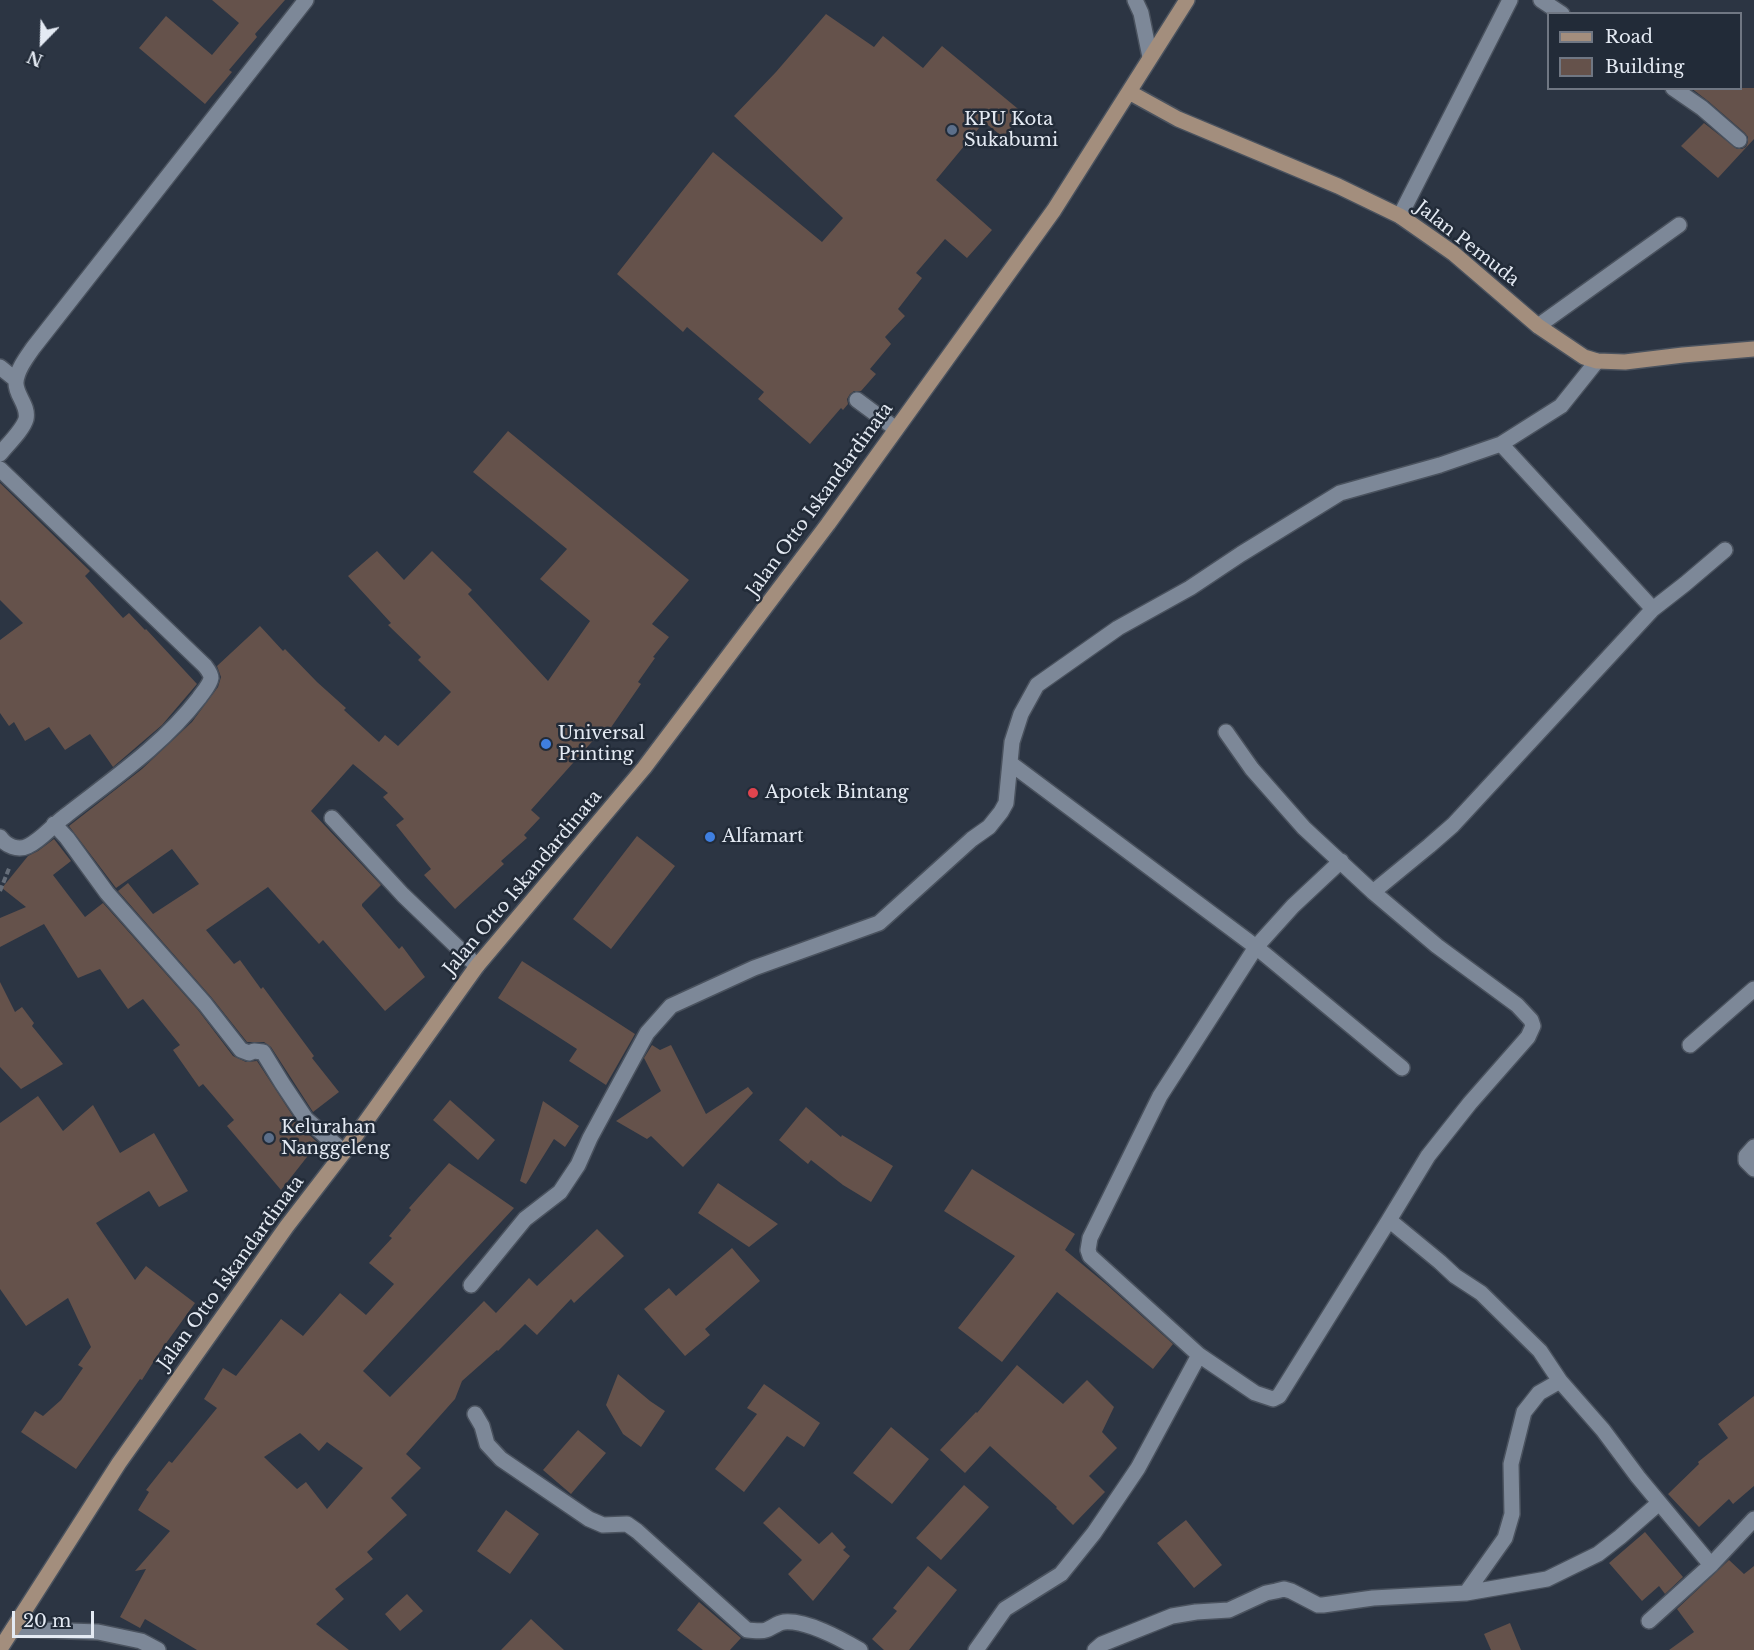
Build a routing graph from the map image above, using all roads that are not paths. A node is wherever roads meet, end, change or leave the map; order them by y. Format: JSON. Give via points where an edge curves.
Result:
{"nodes":[{"id":1,"x":306,"y":0,"type":"edge"},
{"id":2,"x":1135,"y":0,"type":"edge"},
{"id":3,"x":1187,"y":0,"type":"edge"},
{"id":4,"x":1510,"y":0,"type":"edge"},
{"id":5,"x":1541,"y":0,"type":"edge"},
{"id":6,"x":1559,"y":12,"type":"edge"},
{"id":7,"x":1150,"y":57,"type":"junction"},
{"id":8,"x":1676,"y":90,"type":"edge"},
{"id":9,"x":1129,"y":92,"type":"junction"},
{"id":10,"x":1739,"y":140,"type":"dead end"},
{"id":11,"x":1400,"y":216,"type":"junction"},
{"id":12,"x":1679,"y":225,"type":"dead end"},
{"id":13,"x":1538,"y":326,"type":"junction"},
{"id":14,"x":1754,"y":350,"type":"edge"},
{"id":15,"x":1597,"y":361,"type":"junction"},
{"id":16,"x":0,"y":367,"type":"edge"},
{"id":17,"x":16,"y":380,"type":"junction"},
{"id":18,"x":857,"y":400,"type":"dead end"},
{"id":19,"x":896,"y":429,"type":"junction"},
{"id":20,"x":1501,"y":444,"type":"junction"},
{"id":21,"x":0,"y":454,"type":"edge"},
{"id":22,"x":0,"y":469,"type":"edge"},
{"id":23,"x":1725,"y":550,"type":"dead end"},
{"id":24,"x":1653,"y":609,"type":"junction"},
{"id":25,"x":1226,"y":732,"type":"dead end"},
{"id":26,"x":1010,"y":762,"type":"junction"},
{"id":27,"x":332,"y":818,"type":"dead end"},
{"id":28,"x":54,"y":824,"type":"junction"},
{"id":29,"x":0,"y":837,"type":"edge"},
{"id":30,"x":1341,"y":861,"type":"junction"},
{"id":31,"x":1372,"y":892,"type":"junction"},
{"id":32,"x":1256,"y":947,"type":"junction"},
{"id":33,"x":477,"y":966,"type":"junction"},
{"id":34,"x":1754,"y":989,"type":"edge"},
{"id":35,"x":1690,"y":1045,"type":"dead end"},
{"id":36,"x":1402,"y":1068,"type":"dead end"},
{"id":37,"x":1754,"y":1147,"type":"edge"},
{"id":38,"x":344,"y":1152,"type":"junction"},
{"id":39,"x":1754,"y":1169,"type":"edge"},
{"id":40,"x":1389,"y":1220,"type":"junction"},
{"id":41,"x":471,"y":1285,"type":"dead end"},
{"id":42,"x":1199,"y":1355,"type":"junction"},
{"id":43,"x":1560,"y":1381,"type":"junction"},
{"id":44,"x":475,"y":1414,"type":"dead end"},
{"id":45,"x":1659,"y":1503,"type":"junction"},
{"id":46,"x":1754,"y":1519,"type":"edge"},
{"id":47,"x":1711,"y":1565,"type":"junction"},
{"id":48,"x":1466,"y":1593,"type":"junction"},
{"id":49,"x":1649,"y":1621,"type":"dead end"},
{"id":50,"x":13,"y":1629,"type":"junction"},
{"id":51,"x":0,"y":1649,"type":"edge"},
{"id":52,"x":158,"y":1650,"type":"edge"},
{"id":53,"x":860,"y":1650,"type":"edge"},
{"id":54,"x":976,"y":1650,"type":"edge"},
{"id":55,"x":1095,"y":1650,"type":"edge"}],
"edges":[{"from":1,"to":17,"type":"street","via":[[33,348]]},
{"from":2,"to":7,"type":"street"},
{"from":3,"to":7,"type":"main road","name":"Jalan Otto Iskandardinata"},
{"from":4,"to":11,"type":"street"},
{"from":5,"to":6,"type":"street"},
{"from":7,"to":9,"type":"main road","name":"Jalan Otto Iskandardinata"},
{"from":8,"to":10,"type":"street"},
{"from":9,"to":11,"type":"main road","name":"Jalan Pemuda","via":[[1178,119]]},
{"from":9,"to":19,"type":"main road","name":"Jalan Otto Iskandardinata","via":[[1054,210]]},
{"from":11,"to":13,"type":"main road","name":"Jalan Pemuda","via":[[1453,253]]},
{"from":12,"to":13,"type":"street"},
{"from":13,"to":15,"type":"main road","name":"Jalan Pemuda","via":[[1584,357]]},
{"from":14,"to":15,"type":"main road","name":"Jalan Pemuda"},
{"from":15,"to":20,"type":"street","via":[[1561,406]]},
{"from":16,"to":17,"type":"street"},
{"from":17,"to":21,"type":"street","via":[[26,418]]},
{"from":18,"to":19,"type":"street"},
{"from":19,"to":33,"type":"main road","name":"Jalan Otto Iskandardinata","via":[[644,768]]},
{"from":20,"to":24,"type":"street"},
{"from":20,"to":26,"type":"street","via":[[1340,493],[1190,588],[1118,628],[1037,685],[1021,714]]},
{"from":22,"to":28,"type":"street","via":[[205,666],[211,678],[164,737]]},
{"from":23,"to":24,"type":"street"},
{"from":24,"to":31,"type":"street","via":[[1453,825]]},
{"from":25,"to":30,"type":"street","via":[[1252,769],[1304,828]]},
{"from":26,"to":32,"type":"street"},
{"from":26,"to":41,"type":"street","via":[[1006,803],[1001,813],[879,923],[754,968],[671,1006],[647,1033],[560,1192],[525,1219]]},
{"from":27,"to":33,"type":"street","via":[[403,895]]},
{"from":28,"to":29,"type":"street","via":[[27,847],[17,848]]},
{"from":28,"to":38,"type":"street","via":[[107,893],[241,1050],[264,1052],[306,1119]]},
{"from":30,"to":31,"type":"street"},
{"from":30,"to":32,"type":"street"},
{"from":31,"to":40,"type":"street","via":[[1517,1005],[1533,1026],[1520,1048],[1428,1156]]},
{"from":32,"to":36,"type":"street"},
{"from":32,"to":42,"type":"street","via":[[1160,1096],[1088,1244],[1090,1256]]},
{"from":33,"to":38,"type":"main road","name":"Jalan Otto Iskandardinata"},
{"from":34,"to":35,"type":"street"},
{"from":37,"to":39,"type":"street","via":[[1746,1156]]},
{"from":38,"to":50,"type":"main road","name":"Jalan Otto Iskandardinata","via":[[119,1462]]},
{"from":40,"to":42,"type":"street","via":[[1276,1398],[1255,1393]]},
{"from":40,"to":43,"type":"street","via":[[1481,1293],[1540,1351]]},
{"from":42,"to":54,"type":"street","via":[[1138,1468],[1094,1533],[1061,1574],[1005,1609]]},
{"from":43,"to":45,"type":"street"},
{"from":43,"to":48,"type":"street","via":[[1539,1393],[1524,1412],[1511,1464],[1512,1514],[1505,1538]]},
{"from":44,"to":53,"type":"street","via":[[487,1443],[501,1459],[589,1519],[603,1525],[627,1524],[747,1630],[766,1630],[785,1622],[812,1627]]},
{"from":45,"to":47,"type":"street"},
{"from":45,"to":48,"type":"street","via":[[1598,1554],[1547,1579]]},
{"from":46,"to":47,"type":"street"},
{"from":47,"to":49,"type":"street"},
{"from":48,"to":55,"type":"street","via":[[1318,1605],[1284,1589],[1229,1610],[1173,1616]]},
{"from":50,"to":51,"type":"main road","name":"Jalan Otto Iskandardinata"},
{"from":50,"to":52,"type":"street","via":[[98,1632],[141,1641]]}]}
